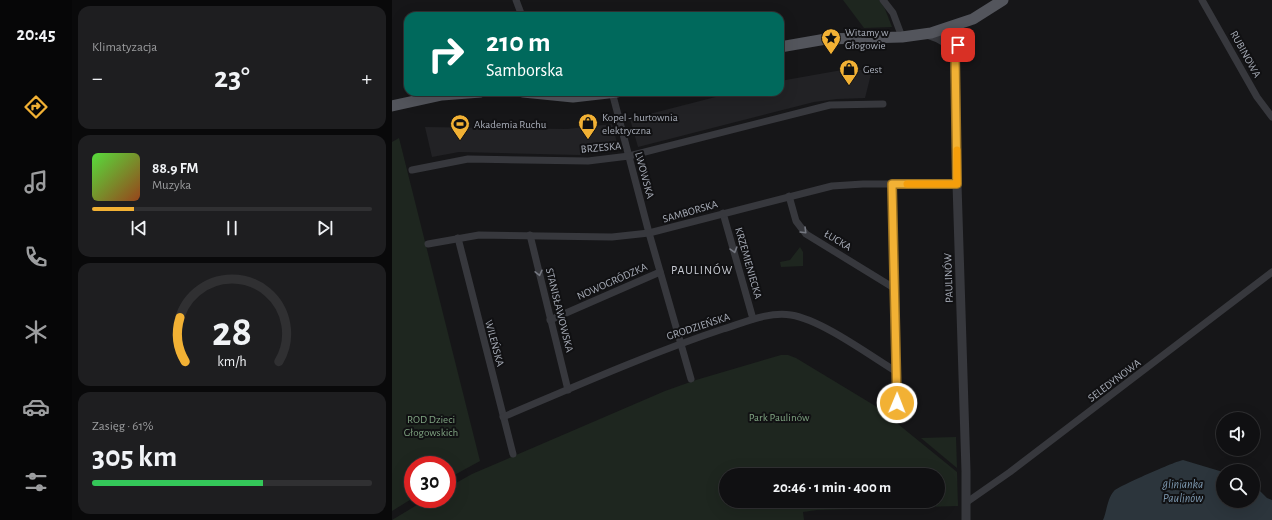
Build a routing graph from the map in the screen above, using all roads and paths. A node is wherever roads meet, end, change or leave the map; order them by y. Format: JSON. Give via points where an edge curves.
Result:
{"nodes":[{"id":1,"x":516,"y":0,"type":"edge"},
{"id":2,"x":883,"y":0,"type":"edge"},
{"id":3,"x":1003,"y":0,"type":"edge"},
{"id":4,"x":1202,"y":0,"type":"edge"},
{"id":5,"x":520,"y":12,"type":"edge"},
{"id":6,"x":953,"y":27,"type":"junction"},
{"id":7,"x":927,"y":34,"type":"junction"},
{"id":8,"x":902,"y":37,"type":"junction"},
{"id":9,"x":784,"y":46,"type":"edge"},
{"id":10,"x":954,"y":50,"type":"junction"},
{"id":11,"x":434,"y":96,"type":"edge"},
{"id":12,"x":563,"y":96,"type":"edge"},
{"id":13,"x":581,"y":96,"type":"edge"},
{"id":14,"x":615,"y":96,"type":"edge"},
{"id":15,"x":883,"y":104,"type":"dead end"},
{"id":16,"x":392,"y":106,"type":"edge"},
{"id":17,"x":1272,"y":117,"type":"edge"},
{"id":18,"x":629,"y":156,"type":"junction"},
{"id":19,"x":412,"y":170,"type":"dead end"},
{"id":20,"x":892,"y":184,"type":"junction"},
{"id":21,"x":957,"y":184,"type":"junction"},
{"id":22,"x":789,"y":196,"type":"junction"},
{"id":23,"x":723,"y":213,"type":"junction"},
{"id":24,"x":649,"y":234,"type":"junction"},
{"id":25,"x":530,"y":235,"type":"junction"},
{"id":26,"x":458,"y":238,"type":"junction"},
{"id":27,"x":428,"y":244,"type":"dead end"},
{"id":28,"x":660,"y":272,"type":"junction"},
{"id":29,"x":1272,"y":272,"type":"edge"},
{"id":30,"x":894,"y":288,"type":"junction"},
{"id":31,"x":550,"y":320,"type":"junction"},
{"id":32,"x":753,"y":320,"type":"junction"},
{"id":33,"x":681,"y":343,"type":"junction"},
{"id":34,"x":897,"y":372,"type":"junction"},
{"id":35,"x":691,"y":379,"type":"dead end"},
{"id":36,"x":568,"y":390,"type":"junction"},
{"id":37,"x":503,"y":417,"type":"junction"},
{"id":38,"x":896,"y":419,"type":"dead end"},
{"id":39,"x":513,"y":454,"type":"dead end"},
{"id":40,"x":967,"y":502,"type":"junction"},
{"id":41,"x":966,"y":520,"type":"edge"}],
"edges":[{"from":1,"to":5,"type":"street"},
{"from":2,"to":8,"type":"street","via":[[892,13]]},
{"from":3,"to":6,"type":"main road","via":[[985,12]]},
{"from":4,"to":17,"type":"street","name":"RUBINOWA","via":[[1257,96]]},
{"from":6,"to":7,"type":"main road"},
{"from":6,"to":10,"type":"street","name":"PAULINÓW","via":[[958,37]]},
{"from":7,"to":8,"type":"main road"},
{"from":7,"to":10,"type":"street","via":[[938,38]]},
{"from":8,"to":9,"type":"main road","via":[[826,39]]},
{"from":10,"to":21,"type":"street","name":"PAULINÓW"},
{"from":11,"to":16,"type":"main road"},
{"from":12,"to":13,"type":"main road"},
{"from":14,"to":18,"type":"street","name":"LWOWSKA"},
{"from":15,"to":18,"type":"street","name":"BRZESKA","via":[[830,105]]},
{"from":18,"to":19,"type":"street","name":"BRZESKA","via":[[588,161],[468,159]]},
{"from":18,"to":24,"type":"street","name":"LWOWSKA"},
{"from":20,"to":21,"type":"street","name":"SAMBORSKA"},
{"from":20,"to":22,"type":"street","name":"SAMBORSKA","via":[[845,184]]},
{"from":20,"to":30,"type":"street"},
{"from":21,"to":40,"type":"street","name":"PAULINÓW"},
{"from":22,"to":23,"type":"street","name":"SAMBORSKA"},
{"from":22,"to":30,"type":"street","name":"ŁUCKA","one_way":true,"via":[[796,221],[806,234]]},
{"from":23,"to":24,"type":"street","name":"SAMBORSKA"},
{"from":23,"to":32,"type":"street","name":"KRZEMIENIECKA","one_way":true},
{"from":24,"to":25,"type":"street","name":"SAMBORSKA","via":[[612,237]]},
{"from":24,"to":28,"type":"street","name":"LWOWSKA"},
{"from":25,"to":26,"type":"street","name":"SAMBORSKA","via":[[479,235]]},
{"from":25,"to":31,"type":"street","name":"STANISŁAWOWSKA","one_way":true},
{"from":26,"to":27,"type":"street","name":"SAMBORSKA"},
{"from":26,"to":37,"type":"street","name":"WILEŃSKA"},
{"from":28,"to":31,"type":"street","name":"NOWOGRÓDZKA"},
{"from":28,"to":33,"type":"street","name":"LWOWSKA"},
{"from":29,"to":40,"type":"street","name":"SELEDYNOWA"},
{"from":30,"to":34,"type":"street"},
{"from":31,"to":36,"type":"street","name":"STANISŁAWOWSKA"},
{"from":32,"to":33,"type":"street","name":"GRODZIEŃSKA"},
{"from":32,"to":34,"type":"street","name":"GRODZIEŃSKA","via":[[776,314],[788,314],[810,320]]},
{"from":33,"to":35,"type":"street","name":"LWOWSKA"},
{"from":33,"to":36,"type":"street","name":"GRODZIEŃSKA"},
{"from":34,"to":38,"type":"street"},
{"from":36,"to":37,"type":"street","name":"GRODZIEŃSKA"},
{"from":37,"to":39,"type":"street","name":"WILEŃSKA"},
{"from":40,"to":41,"type":"street","name":"PAULINÓW"}]}
